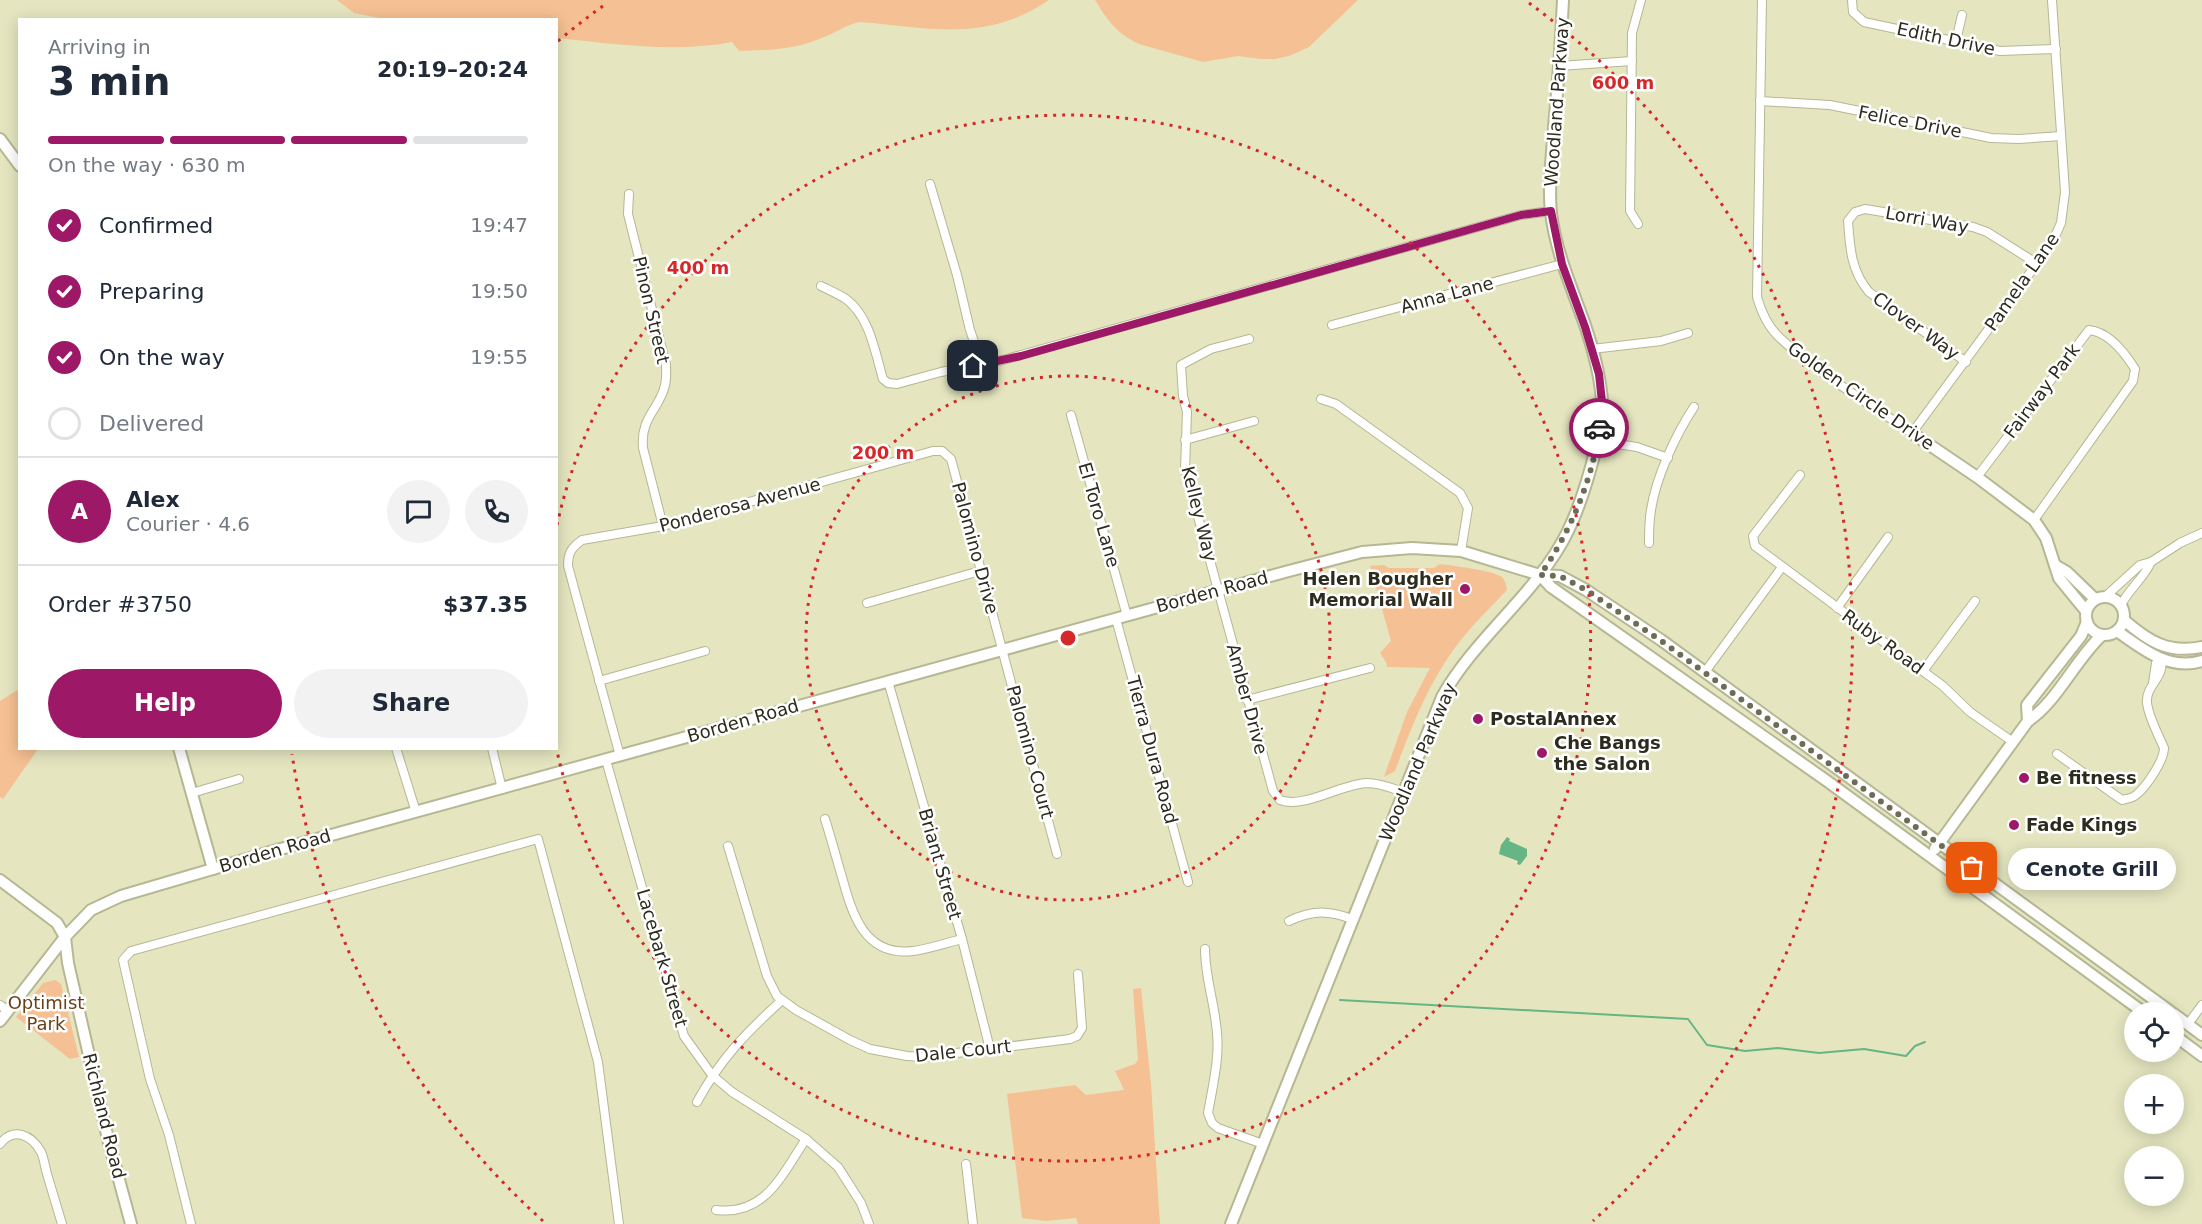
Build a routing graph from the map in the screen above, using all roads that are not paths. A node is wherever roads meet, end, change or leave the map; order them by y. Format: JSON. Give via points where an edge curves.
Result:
{"nodes":[{"id":1,"x":1563,"y":0,"type":"edge"},
{"id":2,"x":1641,"y":0,"type":"edge"},
{"id":3,"x":1762,"y":0,"type":"edge"},
{"id":4,"x":1852,"y":0,"type":"edge"},
{"id":5,"x":2052,"y":0,"type":"edge"},
{"id":6,"x":1962,"y":15,"type":"dead end"},
{"id":7,"x":1956,"y":41,"type":"junction"},
{"id":8,"x":2056,"y":49,"type":"junction"},
{"id":9,"x":1632,"y":61,"type":"junction"},
{"id":10,"x":1559,"y":66,"type":"junction"},
{"id":11,"x":1760,"y":101,"type":"junction"},
{"id":12,"x":2061,"y":136,"type":"junction"},
{"id":13,"x":0,"y":139,"type":"edge"},
{"id":14,"x":18,"y":163,"type":"edge"},
{"id":15,"x":930,"y":184,"type":"dead end"},
{"id":16,"x":629,"y":194,"type":"dead end"},
{"id":17,"x":1551,"y":211,"type":"junction"},
{"id":18,"x":1848,"y":221,"type":"joint"},
{"id":19,"x":1638,"y":224,"type":"dead end"},
{"id":20,"x":2036,"y":263,"type":"junction"},
{"id":21,"x":1562,"y":264,"type":"junction"},
{"id":22,"x":821,"y":286,"type":"dead end"},
{"id":23,"x":1332,"y":325,"type":"dead end"},
{"id":24,"x":1688,"y":333,"type":"dead end"},
{"id":25,"x":1249,"y":339,"type":"dead end"},
{"id":26,"x":1592,"y":349,"type":"junction"},
{"id":27,"x":1966,"y":362,"type":"junction"},
{"id":28,"x":982,"y":365,"type":"junction"},
{"id":29,"x":1321,"y":399,"type":"dead end"},
{"id":30,"x":1694,"y":406,"type":"dead end"},
{"id":31,"x":1071,"y":415,"type":"dead end"},
{"id":32,"x":1254,"y":421,"type":"dead end"},
{"id":33,"x":1912,"y":433,"type":"junction"},
{"id":34,"x":1185,"y":440,"type":"junction"},
{"id":35,"x":1598,"y":441,"type":"junction"},
{"id":36,"x":942,"y":451,"type":"joint"},
{"id":37,"x":1668,"y":458,"type":"junction"},
{"id":38,"x":1800,"y":475,"type":"dead end"},
{"id":39,"x":1977,"y":477,"type":"junction"},
{"id":40,"x":2034,"y":520,"type":"junction"},
{"id":41,"x":663,"y":526,"type":"junction"},
{"id":42,"x":2202,"y":533,"type":"edge"},
{"id":43,"x":1888,"y":537,"type":"dead end"},
{"id":44,"x":1649,"y":543,"type":"dead end"},
{"id":45,"x":1461,"y":551,"type":"junction"},
{"id":46,"x":2151,"y":562,"type":"junction"},
{"id":47,"x":2055,"y":565,"type":"junction"},
{"id":48,"x":1782,"y":567,"type":"junction"},
{"id":49,"x":980,"y":571,"type":"junction"},
{"id":50,"x":1540,"y":575,"type":"junction"},
{"id":51,"x":1218,"y":592,"type":"junction"},
{"id":52,"x":2106,"y":596,"type":"junction"},
{"id":53,"x":2095,"y":599,"type":"junction"},
{"id":54,"x":1976,"y":601,"type":"dead end"},
{"id":55,"x":867,"y":603,"type":"dead end"},
{"id":56,"x":2121,"y":605,"type":"junction"},
{"id":57,"x":1837,"y":608,"type":"junction"},
{"id":58,"x":2087,"y":616,"type":"junction"},
{"id":59,"x":1121,"y":617,"type":"junction"},
{"id":60,"x":2124,"y":620,"type":"junction"},
{"id":61,"x":2117,"y":631,"type":"junction"},
{"id":62,"x":2102,"y":635,"type":"junction"},
{"id":63,"x":2162,"y":645,"type":"junction"},
{"id":64,"x":2202,"y":647,"type":"edge"},
{"id":65,"x":1002,"y":650,"type":"junction"},
{"id":66,"x":705,"y":651,"type":"dead end"},
{"id":67,"x":2160,"y":659,"type":"junction"},
{"id":68,"x":2202,"y":661,"type":"edge"},
{"id":69,"x":1370,"y":668,"type":"dead end"},
{"id":70,"x":1923,"y":671,"type":"junction"},
{"id":71,"x":1705,"y":672,"type":"junction"},
{"id":72,"x":599,"y":681,"type":"junction"},
{"id":73,"x":888,"y":681,"type":"junction"},
{"id":74,"x":1247,"y":700,"type":"junction"},
{"id":75,"x":2028,"y":721,"type":"junction"},
{"id":76,"x":2013,"y":742,"type":"junction"},
{"id":77,"x":180,"y":750,"type":"edge"},
{"id":78,"x":397,"y":750,"type":"edge"},
{"id":79,"x":492,"y":750,"type":"edge"},
{"id":80,"x":2058,"y":754,"type":"dead end"},
{"id":81,"x":620,"y":756,"type":"junction"},
{"id":82,"x":606,"y":760,"type":"junction"},
{"id":83,"x":239,"y":779,"type":"dead end"},
{"id":84,"x":502,"y":789,"type":"junction"},
{"id":85,"x":1403,"y":792,"type":"junction"},
{"id":86,"x":192,"y":793,"type":"junction"},
{"id":87,"x":416,"y":812,"type":"junction"},
{"id":88,"x":825,"y":819,"type":"dead end"},
{"id":89,"x":1939,"y":844,"type":"junction"},
{"id":90,"x":728,"y":846,"type":"dead end"},
{"id":91,"x":1058,"y":854,"type":"dead end"},
{"id":92,"x":1930,"y":857,"type":"junction"},
{"id":93,"x":213,"y":868,"type":"junction"},
{"id":94,"x":0,"y":880,"type":"edge"},
{"id":95,"x":1188,"y":882,"type":"dead end"},
{"id":96,"x":1352,"y":919,"type":"junction"},
{"id":97,"x":1289,"y":921,"type":"dead end"},
{"id":98,"x":65,"y":937,"type":"junction"},
{"id":99,"x":962,"y":939,"type":"junction"},
{"id":100,"x":1205,"y":949,"type":"dead end"},
{"id":101,"x":1078,"y":974,"type":"dead end"},
{"id":102,"x":782,"y":999,"type":"junction"},
{"id":103,"x":2129,"y":1002,"type":"edge"},
{"id":104,"x":2157,"y":1002,"type":"edge"},
{"id":105,"x":2202,"y":1005,"type":"edge"},
{"id":106,"x":4,"y":1008,"type":"edge"},
{"id":107,"x":0,"y":1021,"type":"edge"},
{"id":108,"x":2184,"y":1022,"type":"edge"},
{"id":109,"x":2187,"y":1024,"type":"junction"},
{"id":110,"x":2202,"y":1035,"type":"edge"},
{"id":111,"x":2184,"y":1042,"type":"edge"},
{"id":112,"x":990,"y":1048,"type":"junction"},
{"id":113,"x":2202,"y":1056,"type":"edge"},
{"id":114,"x":712,"y":1075,"type":"junction"},
{"id":115,"x":697,"y":1101,"type":"dead end"},
{"id":116,"x":806,"y":1139,"type":"junction"},
{"id":117,"x":0,"y":1144,"type":"edge"},
{"id":118,"x":1263,"y":1144,"type":"junction"},
{"id":119,"x":966,"y":1164,"type":"dead end"},
{"id":120,"x":716,"y":1210,"type":"dead end"},
{"id":121,"x":62,"y":1224,"type":"edge"},
{"id":122,"x":131,"y":1224,"type":"edge"},
{"id":123,"x":191,"y":1224,"type":"edge"},
{"id":124,"x":619,"y":1224,"type":"edge"},
{"id":125,"x":869,"y":1224,"type":"edge"},
{"id":126,"x":974,"y":1224,"type":"edge"},
{"id":127,"x":1231,"y":1224,"type":"edge"}],
"edges":[{"from":1,"to":10,"type":"main road","name":"Woodland Parkway"},
{"from":2,"to":9,"type":"street","via":[[1632,33]]},
{"from":3,"to":11,"type":"street","name":"Golden Circle Drive"},
{"from":4,"to":7,"type":"street","name":"Edith Drive","via":[[1852,12],[1864,22]]},
{"from":5,"to":8,"type":"street","name":"Pamela Lane"},
{"from":6,"to":7,"type":"street"},
{"from":7,"to":8,"type":"street","name":"Edith Drive","via":[[2000,51]]},
{"from":8,"to":12,"type":"street","name":"Pamela Lane"},
{"from":9,"to":10,"type":"street"},
{"from":9,"to":19,"type":"street","via":[[1630,211]]},
{"from":10,"to":17,"type":"main road","name":"Woodland Parkway"},
{"from":11,"to":12,"type":"street","name":"Felice Drive","via":[[1830,105],[1991,138]]},
{"from":11,"to":33,"type":"street","name":"Golden Circle Drive","via":[[1757,297],[1761,309],[1778,336]]},
{"from":12,"to":20,"type":"street","name":"Pamela Lane","via":[[2066,192],[2061,223]]},
{"from":13,"to":14,"type":"main road"},
{"from":15,"to":28,"type":"street"},
{"from":16,"to":41,"type":"street","name":"Pinon Street","via":[[628,214],[666,365],[665,386],[642,438]]},
{"from":17,"to":21,"type":"main road","name":"Woodland Parkway"},
{"from":17,"to":28,"type":"street","via":[[1521,215]]},
{"from":18,"to":20,"type":"street","name":"Lorri Way","via":[[1855,212],[1865,209],[1973,227],[1988,232]]},
{"from":18,"to":27,"type":"street","name":"Clover Way","via":[[1850,256],[1869,292]]},
{"from":20,"to":27,"type":"street","name":"Pamela Lane"},
{"from":21,"to":23,"type":"street","name":"Anna Lane"},
{"from":21,"to":26,"type":"main road","name":"Woodland Parkway"},
{"from":22,"to":28,"type":"street","via":[[848,301],[861,315],[883,379],[888,383]]},
{"from":24,"to":26,"type":"street","via":[[1661,341]]},
{"from":25,"to":34,"type":"street","name":"Kelley Way","via":[[1211,349],[1181,365],[1187,412]]},
{"from":26,"to":35,"type":"main road","name":"Woodland Parkway","via":[[1602,402]]},
{"from":27,"to":33,"type":"street","name":"Pamela Lane"},
{"from":29,"to":45,"type":"street","via":[[1336,404],[1460,493],[1468,508]]},
{"from":30,"to":37,"type":"street"},
{"from":31,"to":59,"type":"street","name":"El Toro Lane"},
{"from":32,"to":34,"type":"street"},
{"from":33,"to":39,"type":"main road","name":"Golden Circle Drive"},
{"from":34,"to":51,"type":"street","name":"Kelley Way","via":[[1185,469]]},
{"from":35,"to":37,"type":"street","via":[[1637,447]]},
{"from":35,"to":50,"type":"main road","name":"Woodland Parkway","via":[[1569,530]]},
{"from":36,"to":41,"type":"street","name":"Ponderosa Avenue"},
{"from":36,"to":49,"type":"street","name":"Palomino Drive","via":[[951,459]]},
{"from":37,"to":44,"type":"street","via":[[1651,509]]},
{"from":38,"to":48,"type":"street","name":"Ruby Road","via":[[1753,536],[1755,546]]},
{"from":39,"to":40,"type":"main road","name":"Golden Circle Drive"},
{"from":39,"to":40,"type":"street","name":"Fairway Park","via":[[2089,330],[2101,331],[2129,359],[2135,369],[2133,381]]},
{"from":40,"to":47,"type":"main road","name":"Golden Circle Drive","via":[[2046,538]]},
{"from":41,"to":72,"type":"street","name":"Ponderosa Avenue","via":[[582,540],[568,556]]},
{"from":42,"to":46,"type":"street"},
{"from":43,"to":57,"type":"street"},
{"from":45,"to":50,"type":"main road","name":"Borden Road"},
{"from":45,"to":51,"type":"main road","name":"Borden Road","via":[[1412,548],[1362,552]]},
{"from":46,"to":52,"type":"street","via":[[2140,565]]},
{"from":46,"to":56,"type":"street"},
{"from":47,"to":53,"type":"main road"},
{"from":47,"to":58,"type":"main road","name":"Golden Circle Drive","via":[[2059,578]]},
{"from":48,"to":57,"type":"street","name":"Ruby Road"},
{"from":48,"to":71,"type":"street"},
{"from":49,"to":55,"type":"street"},
{"from":49,"to":65,"type":"street","name":"Palomino Drive"},
{"from":50,"to":71,"type":"main road","name":"Borden Road","via":[[1560,576],[1586,590]]},
{"from":50,"to":85,"type":"main road","name":"Woodland Parkway","via":[[1453,678]]},
{"from":50,"to":92,"type":"main road","via":[[1551,587]]},
{"from":51,"to":59,"type":"main road","name":"Borden Road"},
{"from":51,"to":74,"type":"street","name":"Amber Drive"},
{"from":52,"to":53,"type":"main road"},
{"from":52,"to":56,"type":"main road"},
{"from":53,"to":58,"type":"main road"},
{"from":54,"to":70,"type":"street"},
{"from":56,"to":60,"type":"main road"},
{"from":57,"to":70,"type":"street","name":"Ruby Road"},
{"from":58,"to":62,"type":"main road","via":[[2092,630]]},
{"from":58,"to":75,"type":"main road","via":[[2081,636],[2027,705]]},
{"from":59,"to":65,"type":"main road","name":"Borden Road"},
{"from":59,"to":95,"type":"street","name":"Tierra Dura Road"},
{"from":60,"to":61,"type":"main road"},
{"from":60,"to":63,"type":"main road","via":[[2148,640]]},
{"from":61,"to":62,"type":"main road"},
{"from":61,"to":67,"type":"main road"},
{"from":62,"to":75,"type":"main road","via":[[2040,713]]},
{"from":63,"to":64,"type":"main road","via":[[2179,649]]},
{"from":63,"to":67,"type":"main road"},
{"from":65,"to":73,"type":"main road","name":"Borden Road"},
{"from":65,"to":91,"type":"street","name":"Palomino Court"},
{"from":66,"to":72,"type":"street"},
{"from":67,"to":68,"type":"main road","via":[[2177,663]]},
{"from":67,"to":80,"type":"street","via":[[2163,665],[2147,701],[2164,754],[2135,796],[2122,800]]},
{"from":69,"to":74,"type":"street"},
{"from":70,"to":76,"type":"street","name":"Ruby Road","via":[[1970,712]]},
{"from":71,"to":89,"type":"main road","name":"Borden Road"},
{"from":72,"to":81,"type":"street"},
{"from":73,"to":81,"type":"main road","name":"Borden Road"},
{"from":73,"to":99,"type":"street","name":"Briant Street"},
{"from":74,"to":85,"type":"street","name":"Amber Drive","via":[[1273,790],[1284,801],[1294,802],[1365,783]]},
{"from":75,"to":76,"type":"main road"},
{"from":76,"to":89,"type":"main road"},
{"from":77,"to":86,"type":"main road"},
{"from":78,"to":87,"type":"street"},
{"from":79,"to":84,"type":"street"},
{"from":81,"to":82,"type":"main road","name":"Borden Road"},
{"from":82,"to":84,"type":"main road","name":"Borden Road"},
{"from":82,"to":114,"type":"street","name":"Lacebark Street","via":[[684,1036]]},
{"from":83,"to":86,"type":"street"},
{"from":84,"to":87,"type":"main road","name":"Borden Road"},
{"from":85,"to":96,"type":"main road","name":"Woodland Parkway"},
{"from":86,"to":93,"type":"main road"},
{"from":87,"to":93,"type":"main road","name":"Borden Road"},
{"from":88,"to":99,"type":"street","via":[[852,914],[875,943],[895,951],[912,951]]},
{"from":89,"to":92,"type":"main road"},
{"from":89,"to":104,"type":"main road","name":"Borden Road"},
{"from":90,"to":102,"type":"street","name":"Dale Court","via":[[766,976]]},
{"from":92,"to":103,"type":"main road"},
{"from":93,"to":98,"type":"main road","name":"Borden Road","via":[[116,898],[91,910]]},
{"from":94,"to":98,"type":"main road","via":[[57,922]]},
{"from":96,"to":97,"type":"street","via":[[1320,911]]},
{"from":96,"to":118,"type":"main road","name":"Woodland Parkway"},
{"from":98,"to":106,"type":"main road","name":"Borden Road"},
{"from":98,"to":122,"type":"main road","name":"Richland Road","via":[[105,1128]]},
{"from":99,"to":112,"type":"street","name":"Briant Street"},
{"from":100,"to":118,"type":"street","via":[[1218,1053],[1208,1113],[1218,1128]]},
{"from":101,"to":112,"type":"street","name":"Dale Court","via":[[1082,1028],[1077,1036]]},
{"from":102,"to":112,"type":"street","name":"Dale Court","via":[[870,1049],[924,1057]]},
{"from":102,"to":114,"type":"street","via":[[744,1034]]},
{"from":105,"to":109,"type":"street"},
{"from":106,"to":107,"type":"main road","name":"Borden Road"},
{"from":108,"to":109,"type":"main road","name":"Borden Road"},
{"from":109,"to":110,"type":"main road","name":"Borden Road"},
{"from":111,"to":113,"type":"main road"},
{"from":114,"to":115,"type":"street"},
{"from":114,"to":116,"type":"street","name":"Lacebark Street"},
{"from":116,"to":120,"type":"street","via":[[765,1198],[747,1208]]},
{"from":116,"to":125,"type":"street","name":"Lacebark Street","via":[[850,1183]]},
{"from":117,"to":121,"type":"street","via":[[6,1137],[22,1135],[41,1152]]},
{"from":118,"to":127,"type":"main road","name":"Woodland Parkway"},
{"from":119,"to":126,"type":"street"},
{"from":123,"to":124,"type":"street","via":[[169,1135],[150,1079],[123,960],[126,954],[538,838],[598,1062]]}]}
